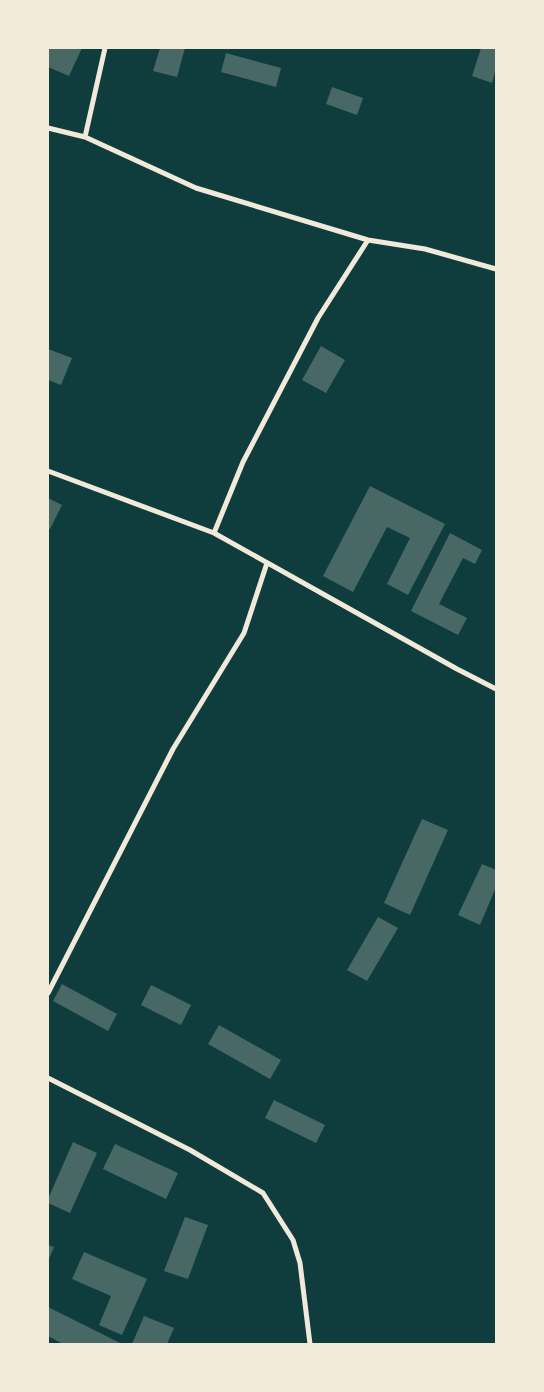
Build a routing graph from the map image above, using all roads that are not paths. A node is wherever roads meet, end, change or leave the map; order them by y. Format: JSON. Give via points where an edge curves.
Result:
{"nodes":[{"id":1,"x":105,"y":48,"type":"edge"},
{"id":2,"x":48,"y":128,"type":"edge"},
{"id":3,"x":85,"y":137,"type":"junction"},
{"id":4,"x":368,"y":240,"type":"junction"},
{"id":5,"x":496,"y":268,"type":"edge"},
{"id":6,"x":48,"y":471,"type":"edge"},
{"id":7,"x":214,"y":533,"type":"junction"},
{"id":8,"x":268,"y":563,"type":"junction"},
{"id":9,"x":496,"y":689,"type":"edge"},
{"id":10,"x":48,"y":992,"type":"edge"},
{"id":11,"x":48,"y":1078,"type":"edge"},
{"id":12,"x":310,"y":1344,"type":"edge"}],
"edges":[{"from":1,"to":3,"type":"street"},
{"from":2,"to":3,"type":"street"},
{"from":3,"to":4,"type":"street","via":[[196,188]]},
{"from":4,"to":5,"type":"street","via":[[425,249]]},
{"from":4,"to":7,"type":"street","via":[[318,318],[243,462]]},
{"from":6,"to":7,"type":"street"},
{"from":7,"to":8,"type":"street"},
{"from":8,"to":9,"type":"street"},
{"from":8,"to":10,"type":"street","via":[[244,633],[173,749]]},
{"from":11,"to":12,"type":"street","via":[[190,1150],[263,1193],[292,1240],[300,1263]]}]}
